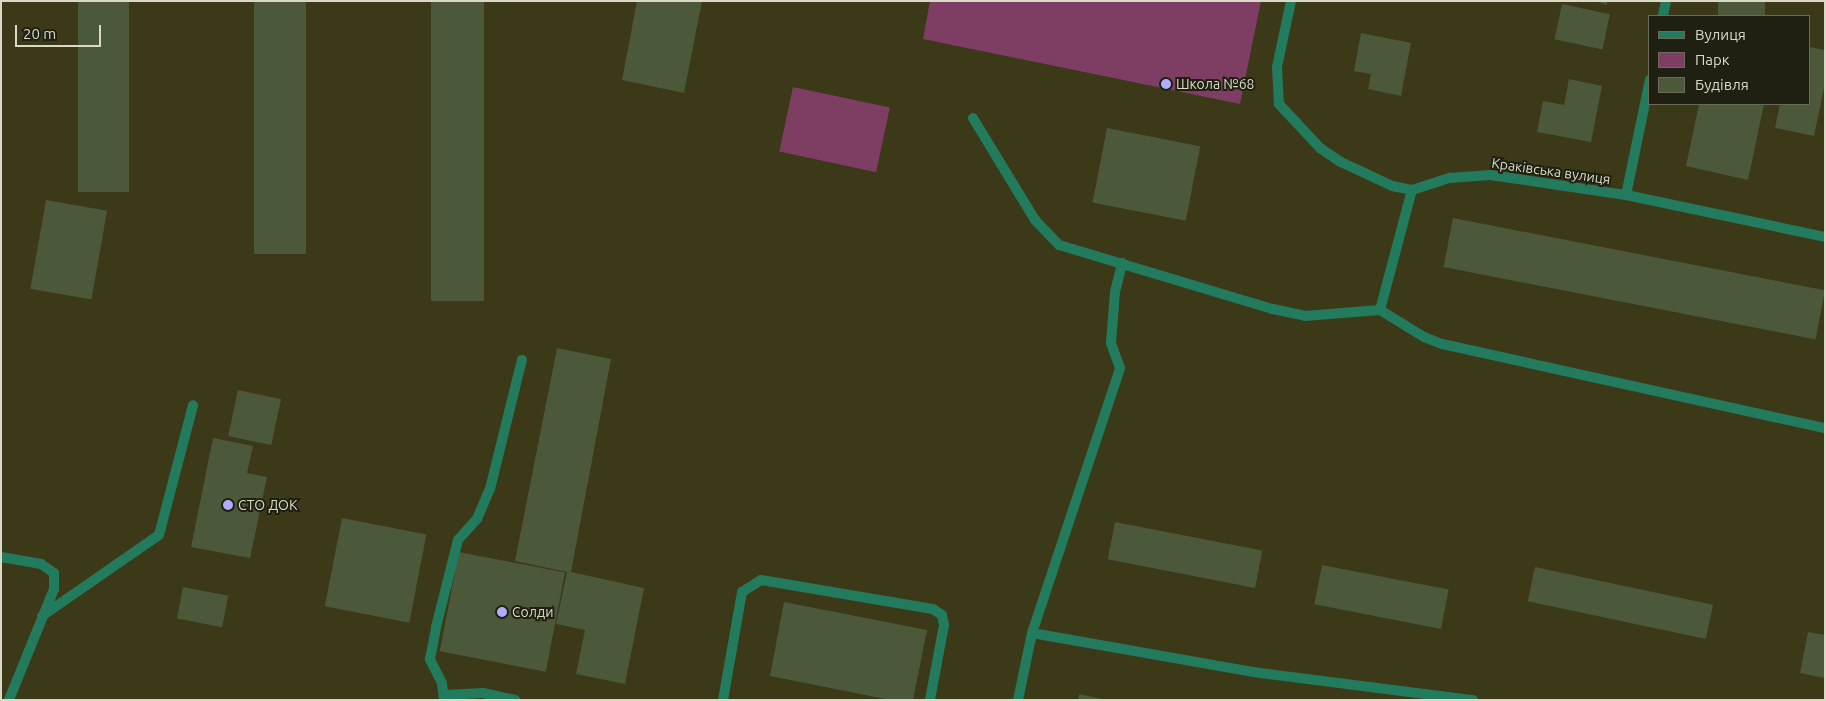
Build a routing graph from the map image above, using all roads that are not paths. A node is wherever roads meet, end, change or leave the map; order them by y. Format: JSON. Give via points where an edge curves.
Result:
{"nodes":[{"id":1,"x":1291,"y":1,"type":"edge"},
{"id":2,"x":1666,"y":1,"type":"edge"},
{"id":3,"x":1662,"y":15,"type":"edge"},
{"id":4,"x":1648,"y":89,"type":"edge"},
{"id":5,"x":973,"y":118,"type":"dead end"},
{"id":6,"x":1412,"y":190,"type":"junction"},
{"id":7,"x":1626,"y":195,"type":"junction"},
{"id":8,"x":1825,"y":237,"type":"edge"},
{"id":9,"x":1122,"y":262,"type":"junction"},
{"id":10,"x":1380,"y":310,"type":"junction"},
{"id":11,"x":522,"y":360,"type":"dead end"},
{"id":12,"x":193,"y":405,"type":"dead end"},
{"id":13,"x":1825,"y":428,"type":"edge"},
{"id":14,"x":1,"y":557,"type":"edge"},
{"id":15,"x":42,"y":616,"type":"junction"},
{"id":16,"x":1032,"y":632,"type":"junction"},
{"id":17,"x":444,"y":697,"type":"edge"},
{"id":18,"x":9,"y":700,"type":"edge"},
{"id":19,"x":515,"y":700,"type":"edge"},
{"id":20,"x":723,"y":700,"type":"edge"},
{"id":21,"x":930,"y":700,"type":"edge"},
{"id":22,"x":1018,"y":700,"type":"edge"},
{"id":23,"x":1474,"y":700,"type":"edge"}],
"edges":[{"from":1,"to":6,"type":"street","via":[[1277,66],[1279,104],[1304,134],[1341,162],[1392,186]]},
{"from":2,"to":3,"type":"street"},
{"from":4,"to":7,"type":"street"},
{"from":5,"to":9,"type":"street","via":[[1035,220],[1059,245]]},
{"from":6,"to":7,"type":"street","name":"Краківська вулиця","via":[[1450,178],[1490,175]]},
{"from":6,"to":10,"type":"street"},
{"from":7,"to":8,"type":"street","name":"Краківська вулиця"},
{"from":9,"to":10,"type":"street","via":[[1306,316]]},
{"from":9,"to":16,"type":"street","via":[[1115,292],[1111,343],[1120,368]]},
{"from":10,"to":13,"type":"street","via":[[1424,337],[1442,344]]},
{"from":11,"to":17,"type":"street","via":[[490,489],[477,519],[458,540],[436,627],[430,659]]},
{"from":12,"to":15,"type":"street","via":[[159,535]]},
{"from":14,"to":15,"type":"street","via":[[41,564],[54,573],[54,589]]},
{"from":15,"to":18,"type":"street"},
{"from":16,"to":22,"type":"street"},
{"from":16,"to":23,"type":"street","via":[[1253,672]]},
{"from":17,"to":19,"type":"street","via":[[483,693]]},
{"from":20,"to":21,"type":"street","via":[[742,592],[761,580],[933,609],[942,615],[944,625]]}]}
